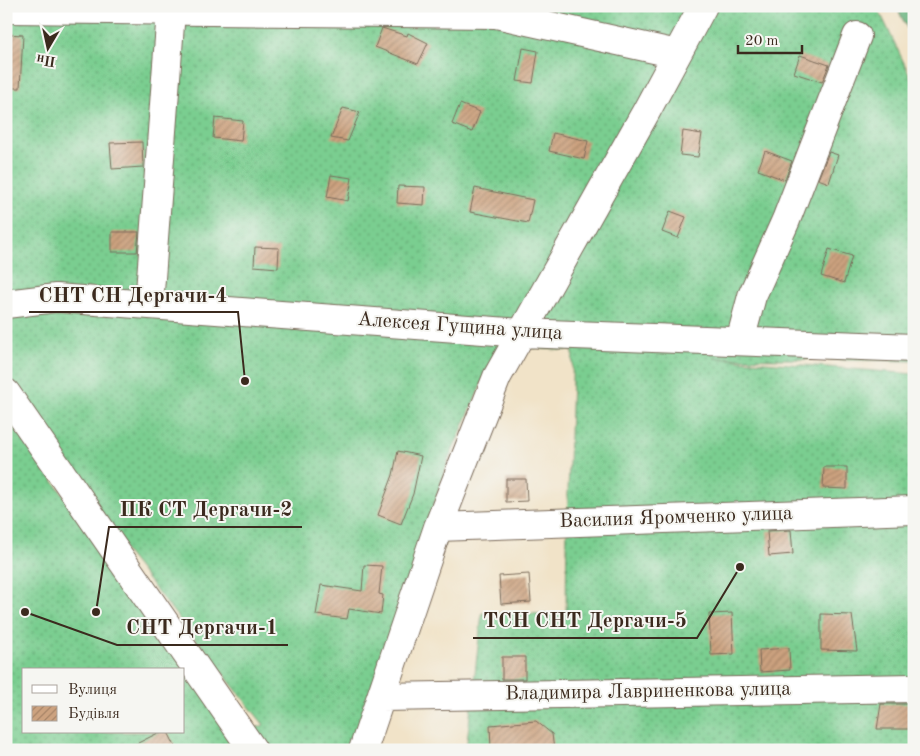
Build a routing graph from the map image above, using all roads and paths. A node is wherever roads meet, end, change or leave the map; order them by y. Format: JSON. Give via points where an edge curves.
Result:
{"nodes":[{"id":1,"x":703,"y":6,"type":"edge"},
{"id":2,"x":6,"y":9,"type":"edge"},
{"id":3,"x":202,"y":9,"type":"edge"},
{"id":4,"x":171,"y":11,"type":"junction"},
{"id":5,"x":858,"y":36,"type":"dead end"},
{"id":6,"x":677,"y":54,"type":"junction"},
{"id":7,"x":6,"y":304,"type":"edge"},
{"id":8,"x":148,"y":305,"type":"junction"},
{"id":9,"x":522,"y":333,"type":"junction"},
{"id":10,"x":740,"y":341,"type":"junction"},
{"id":11,"x":914,"y":348,"type":"edge"},
{"id":12,"x":6,"y":392,"type":"edge"},
{"id":13,"x":914,"y":510,"type":"edge"},
{"id":14,"x":438,"y":527,"type":"junction"},
{"id":15,"x":914,"y":688,"type":"edge"},
{"id":16,"x":382,"y":697,"type":"junction"},
{"id":17,"x":253,"y":750,"type":"edge"},
{"id":18,"x":363,"y":750,"type":"edge"}],
"edges":[{"from":1,"to":6,"type":"street"},
{"from":2,"to":4,"type":"street"},
{"from":3,"to":4,"type":"street"},
{"from":3,"to":6,"type":"street","via":[[496,14]]},
{"from":4,"to":8,"type":"street"},
{"from":5,"to":10,"type":"street","via":[[786,220],[752,296]]},
{"from":6,"to":9,"type":"street"},
{"from":7,"to":8,"type":"street","name":"Алексея Гущина улица","via":[[56,298]]},
{"from":8,"to":9,"type":"street","name":"Алексея Гущина улица"},
{"from":9,"to":10,"type":"street","name":"Алексея Гущина улица"},
{"from":9,"to":14,"type":"street","via":[[497,377]]},
{"from":10,"to":11,"type":"street","name":"Алексея Гущина улица"},
{"from":12,"to":17,"type":"street"},
{"from":13,"to":14,"type":"street","name":"Василия Яромченко улица"},
{"from":14,"to":16,"type":"street"},
{"from":15,"to":16,"type":"street","name":"Владимира Лавриненкова улица"},
{"from":16,"to":18,"type":"street"}]}
